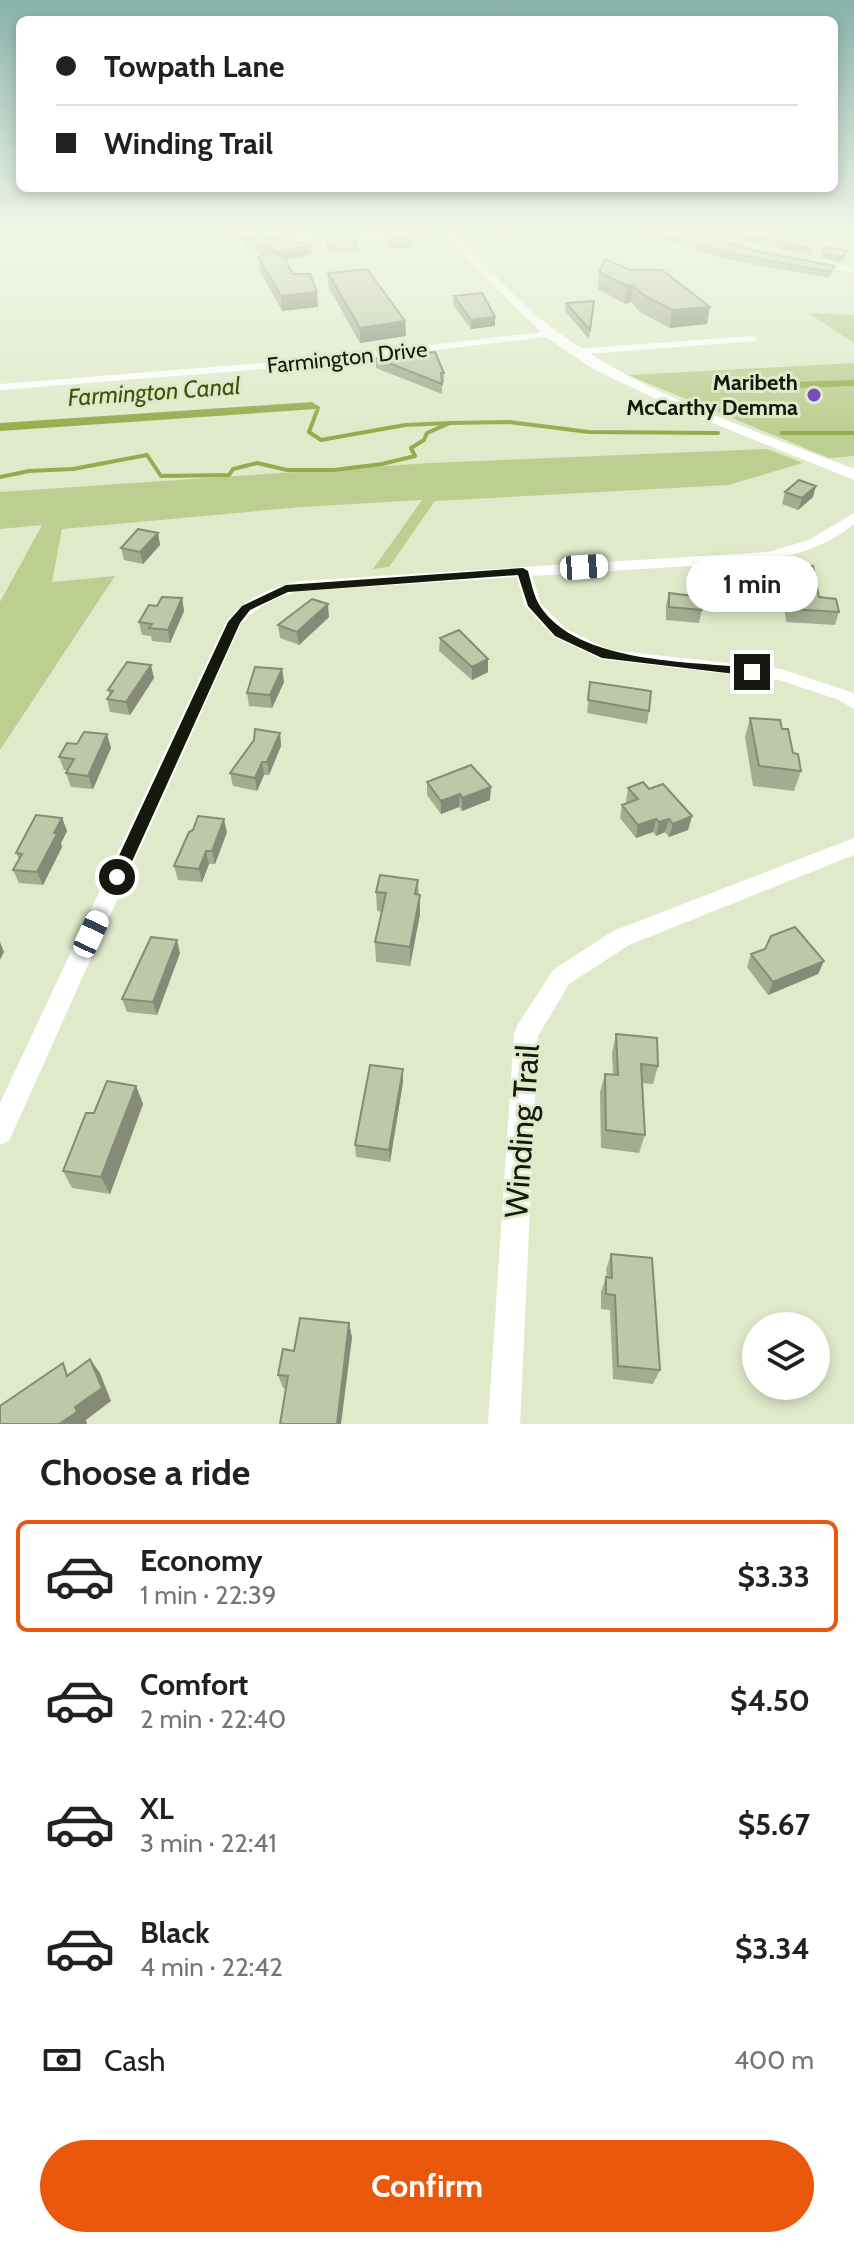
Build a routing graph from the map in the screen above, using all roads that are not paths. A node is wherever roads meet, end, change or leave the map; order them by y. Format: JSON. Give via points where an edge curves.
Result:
{"nodes":[{"id":1,"x":514,"y":298,"type":"edge"},
{"id":2,"x":551,"y":334,"type":"junction"},
{"id":3,"x":752,"y":339,"type":"dead end"},
{"id":4,"x":574,"y":352,"type":"junction"},
{"id":5,"x":0,"y":387,"type":"edge"},
{"id":6,"x":854,"y":475,"type":"edge"},
{"id":7,"x":854,"y":517,"type":"edge"},
{"id":8,"x":523,"y":571,"type":"junction"},
{"id":9,"x":854,"y":703,"type":"edge"},
{"id":10,"x":854,"y":846,"type":"edge"},
{"id":11,"x":0,"y":1132,"type":"edge"},
{"id":12,"x":504,"y":1424,"type":"edge"}],
"edges":[{"from":1,"to":2,"type":"main road"},
{"from":2,"to":4,"type":"main road"},
{"from":2,"to":5,"type":"street","name":"Farmington Drive","via":[[299,363]]},
{"from":3,"to":4,"type":"street"},
{"from":4,"to":6,"type":"main road","via":[[651,393]]},
{"from":7,"to":8,"type":"street","via":[[836,532],[768,556]]},
{"from":8,"to":9,"type":"street","via":[[533,606],[560,633],[607,655],[781,675]]},
{"from":8,"to":11,"type":"street","via":[[299,586],[271,593],[246,608],[234,622]]},
{"from":10,"to":12,"type":"street","name":"Winding Trail","via":[[621,938],[561,977],[526,1034]]}]}
